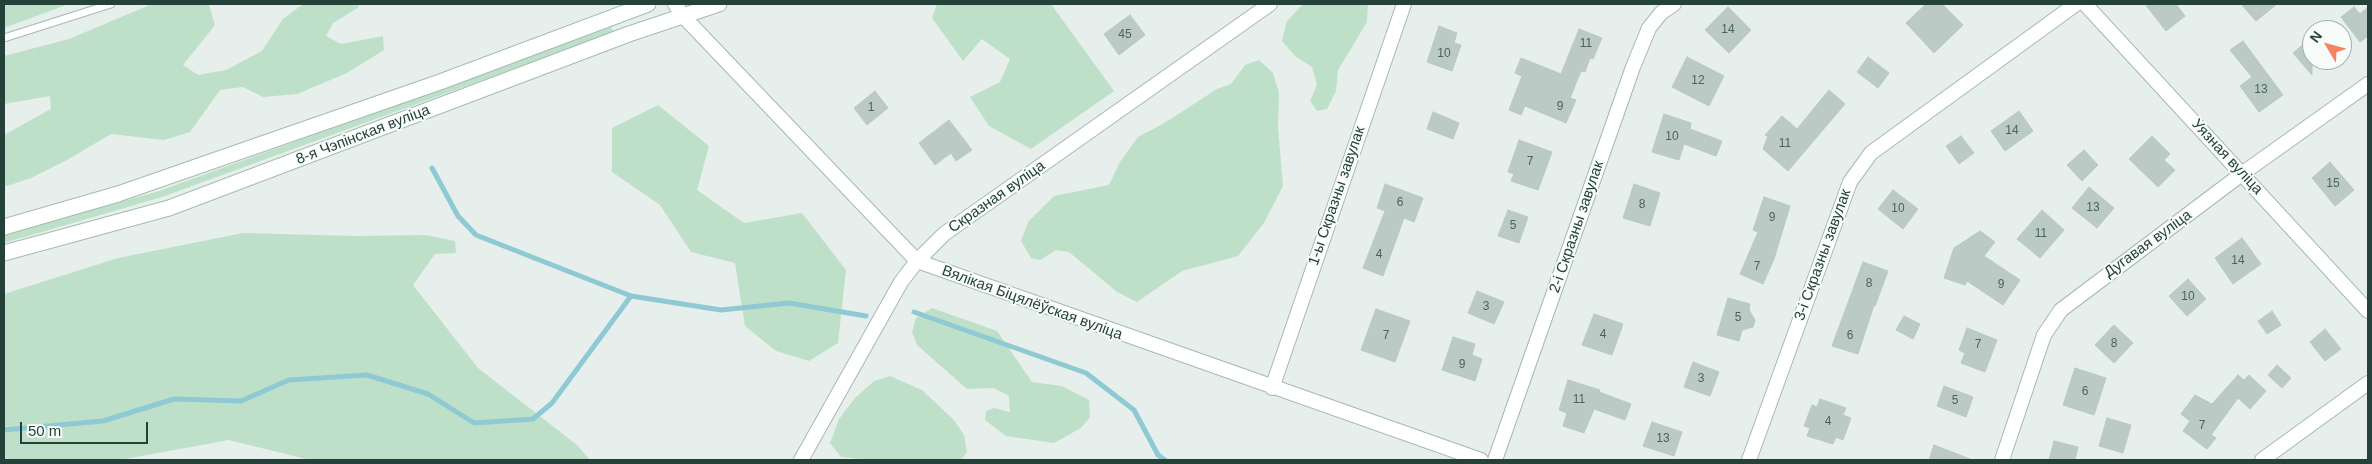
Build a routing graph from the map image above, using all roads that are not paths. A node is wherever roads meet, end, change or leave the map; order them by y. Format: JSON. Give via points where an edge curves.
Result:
{"nodes":[{"id":1,"x":111,"y":4,"type":"edge"},
{"id":2,"x":648,"y":4,"type":"edge"},
{"id":3,"x":719,"y":4,"type":"edge"},
{"id":4,"x":1270,"y":4,"type":"edge"},
{"id":5,"x":1404,"y":4,"type":"edge"},
{"id":6,"x":1674,"y":4,"type":"edge"},
{"id":7,"x":2076,"y":4,"type":"edge"},
{"id":8,"x":2085,"y":4,"type":"edge"},
{"id":9,"x":679,"y":10,"type":"edge"},
{"id":10,"x":4,"y":38,"type":"edge"},
{"id":11,"x":2368,"y":84,"type":"edge"},
{"id":12,"x":2243,"y":174,"type":"junction"},
{"id":13,"x":4,"y":227,"type":"edge"},
{"id":14,"x":4,"y":253,"type":"edge"},
{"id":15,"x":917,"y":261,"type":"junction"},
{"id":16,"x":2368,"y":311,"type":"edge"},
{"id":17,"x":2368,"y":383,"type":"edge"},
{"id":18,"x":1272,"y":388,"type":"junction"},
{"id":19,"x":801,"y":460,"type":"edge"},
{"id":20,"x":1481,"y":460,"type":"edge"},
{"id":21,"x":1495,"y":460,"type":"edge"},
{"id":22,"x":1749,"y":460,"type":"edge"},
{"id":23,"x":2002,"y":460,"type":"edge"},
{"id":24,"x":2262,"y":460,"type":"edge"}],
"edges":[{"from":1,"to":10,"type":"lane"},
{"from":2,"to":13,"type":"main road","name":"8-я Чэпінская вуліца","via":[[440,82],[127,191]]},
{"from":3,"to":9,"type":"main road","name":"8-я Чэпінская вуліца"},
{"from":4,"to":15,"type":"street","name":"Скразная вуліца","via":[[944,234]]},
{"from":5,"to":18,"type":"street","name":"1-ы Скразны завулак"},
{"from":6,"to":21,"type":"street","name":"2-і Скразны завулак","via":[[1661,13],[1649,28],[1633,67]]},
{"from":7,"to":22,"type":"street","name":"3-і Скразны завулак","via":[[1871,153],[1850,182]]},
{"from":8,"to":12,"type":"street","name":"Уязная вуліца"},
{"from":9,"to":14,"type":"main road","name":"8-я Чэпінская вуліца","via":[[169,208]]},
{"from":9,"to":15,"type":"street","name":"Вялікая Біцялёўская вуліца"},
{"from":11,"to":12,"type":"street","name":"Дугавая вуліца"},
{"from":12,"to":16,"type":"street","name":"Уязная вуліца"},
{"from":12,"to":23,"type":"street","name":"Дугавая вуліца","via":[[2061,310],[2044,335]]},
{"from":15,"to":18,"type":"street","name":"Вялікая Біцялёўская вуліца"},
{"from":15,"to":19,"type":"street","name":"Скразная вуліца","via":[[901,282]]},
{"from":17,"to":24,"type":"street"},
{"from":18,"to":20,"type":"street","name":"Вялікая Біцялёўская вуліца"}]}
